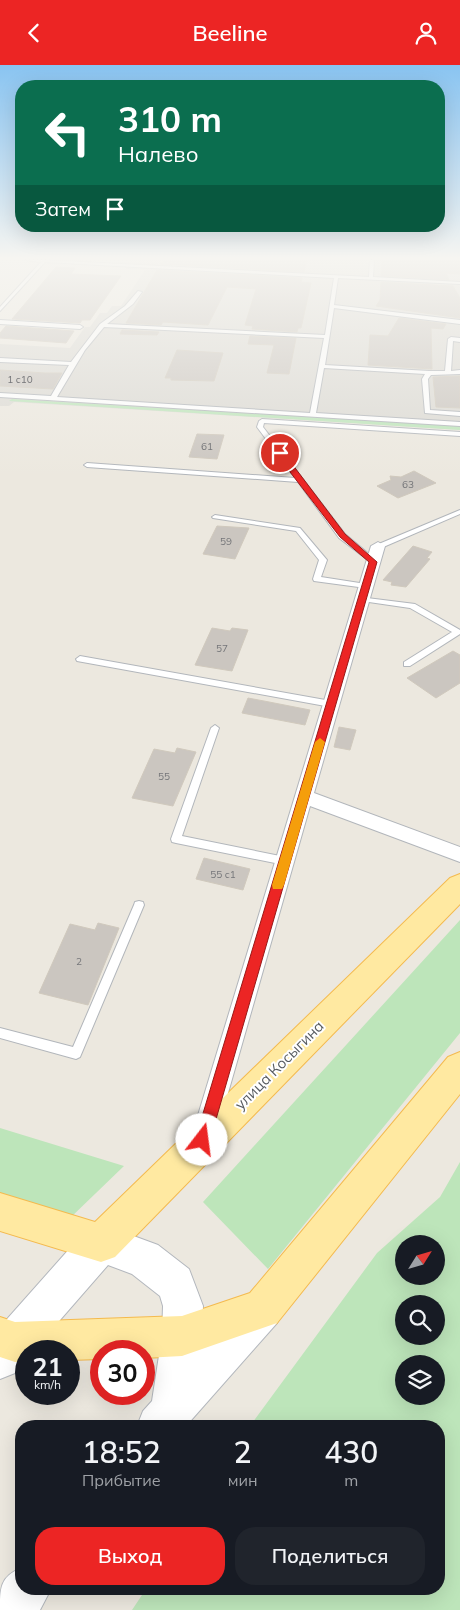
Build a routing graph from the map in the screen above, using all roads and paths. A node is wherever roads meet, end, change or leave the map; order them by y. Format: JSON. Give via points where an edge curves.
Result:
{"nodes":[{"id":1,"x":97,"y":332,"type":"edge"},
{"id":2,"x":235,"y":332,"type":"edge"},
{"id":3,"x":328,"y":332,"type":"edge"},
{"id":4,"x":327,"y":337,"type":"junction"},
{"id":5,"x":460,"y":340,"type":"edge"},
{"id":6,"x":0,"y":360,"type":"edge"},
{"id":7,"x":73,"y":364,"type":"junction"},
{"id":8,"x":322,"y":366,"type":"junction"},
{"id":9,"x":448,"y":372,"type":"junction"},
{"id":10,"x":460,"y":372,"type":"edge"},
{"id":11,"x":429,"y":373,"type":"junction"},
{"id":12,"x":0,"y":395,"type":"edge"},
{"id":13,"x":52,"y":398,"type":"junction"},
{"id":14,"x":460,"y":414,"type":"edge"},
{"id":15,"x":313,"y":415,"type":"junction"},
{"id":16,"x":460,"y":424,"type":"edge"},
{"id":17,"x":460,"y":434,"type":"edge"},
{"id":18,"x":87,"y":465,"type":"dead end"},
{"id":19,"x":300,"y":480,"type":"junction"},
{"id":20,"x":460,"y":512,"type":"edge"},
{"id":21,"x":215,"y":517,"type":"dead end"},
{"id":22,"x":375,"y":554,"type":"junction"},
{"id":23,"x":364,"y":593,"type":"junction"},
{"id":24,"x":80,"y":659,"type":"dead end"},
{"id":25,"x":407,"y":664,"type":"dead end"},
{"id":26,"x":331,"y":704,"type":"junction"},
{"id":27,"x":216,"y":728,"type":"dead end"},
{"id":28,"x":304,"y":796,"type":"junction"},
{"id":29,"x":460,"y":855,"type":"edge"},
{"id":30,"x":285,"y":861,"type":"junction"},
{"id":31,"x":460,"y":886,"type":"edge"},
{"id":32,"x":139,"y":905,"type":"dead end"},
{"id":33,"x":0,"y":1033,"type":"edge"},
{"id":34,"x":460,"y":1068,"type":"edge"},
{"id":35,"x":202,"y":1140,"type":"junction"},
{"id":36,"x":0,"y":1212,"type":"edge"},
{"id":37,"x":101,"y":1243,"type":"junction"},
{"id":38,"x":263,"y":1309,"type":"junction"},
{"id":39,"x":182,"y":1335,"type":"junction"},
{"id":40,"x":5,"y":1346,"type":"edge"},
{"id":41,"x":165,"y":1418,"type":"edge"},
{"id":42,"x":22,"y":1595,"type":"edge"},
{"id":43,"x":10,"y":1610,"type":"edge"}],
"edges":[{"from":1,"to":7,"type":"lane"},
{"from":2,"to":4,"type":"lane"},
{"from":3,"to":4,"type":"lane"},
{"from":4,"to":8,"type":"lane"},
{"from":5,"to":9,"type":"lane","via":[[451,339]]},
{"from":6,"to":7,"type":"lane"},
{"from":7,"to":13,"type":"lane"},
{"from":8,"to":11,"type":"lane"},
{"from":8,"to":15,"type":"lane"},
{"from":9,"to":10,"type":"lane"},
{"from":9,"to":11,"type":"lane"},
{"from":11,"to":14,"type":"lane","via":[[425,379],[428,412]]},
{"from":12,"to":13,"type":"lane"},
{"from":13,"to":15,"type":"lane"},
{"from":15,"to":16,"type":"lane"},
{"from":17,"to":19,"type":"lane","via":[[262,421],[260,427]]},
{"from":18,"to":19,"type":"lane"},
{"from":19,"to":22,"type":"lane","via":[[342,536]]},
{"from":20,"to":22,"type":"lane"},
{"from":21,"to":23,"type":"lane","via":[[298,529],[322,560],[317,579]]},
{"from":22,"to":23,"type":"street"},
{"from":23,"to":25,"type":"lane","via":[[412,606],[458,632]]},
{"from":23,"to":26,"type":"street"},
{"from":24,"to":26,"type":"lane"},
{"from":26,"to":28,"type":"street"},
{"from":27,"to":30,"type":"lane","via":[[176,839]]},
{"from":28,"to":29,"type":"street"},
{"from":28,"to":30,"type":"street"},
{"from":30,"to":35,"type":"street"},
{"from":31,"to":35,"type":"main road","name":"улица Косыгина"},
{"from":32,"to":33,"type":"lane","via":[[76,1053]]},
{"from":34,"to":38,"type":"main road"},
{"from":35,"to":37,"type":"main road","name":"улица Косыгина"},
{"from":36,"to":37,"type":"main road"},
{"from":37,"to":39,"type":"main road","via":[[144,1259],[175,1283],[183,1305]]},
{"from":37,"to":40,"type":"main road","name":"улица Косыгина"},
{"from":38,"to":39,"type":"main road"},
{"from":38,"to":41,"type":"main road"},
{"from":39,"to":40,"type":"main road"},
{"from":39,"to":41,"type":"main road"},
{"from":42,"to":43,"type":"main road"}]}
